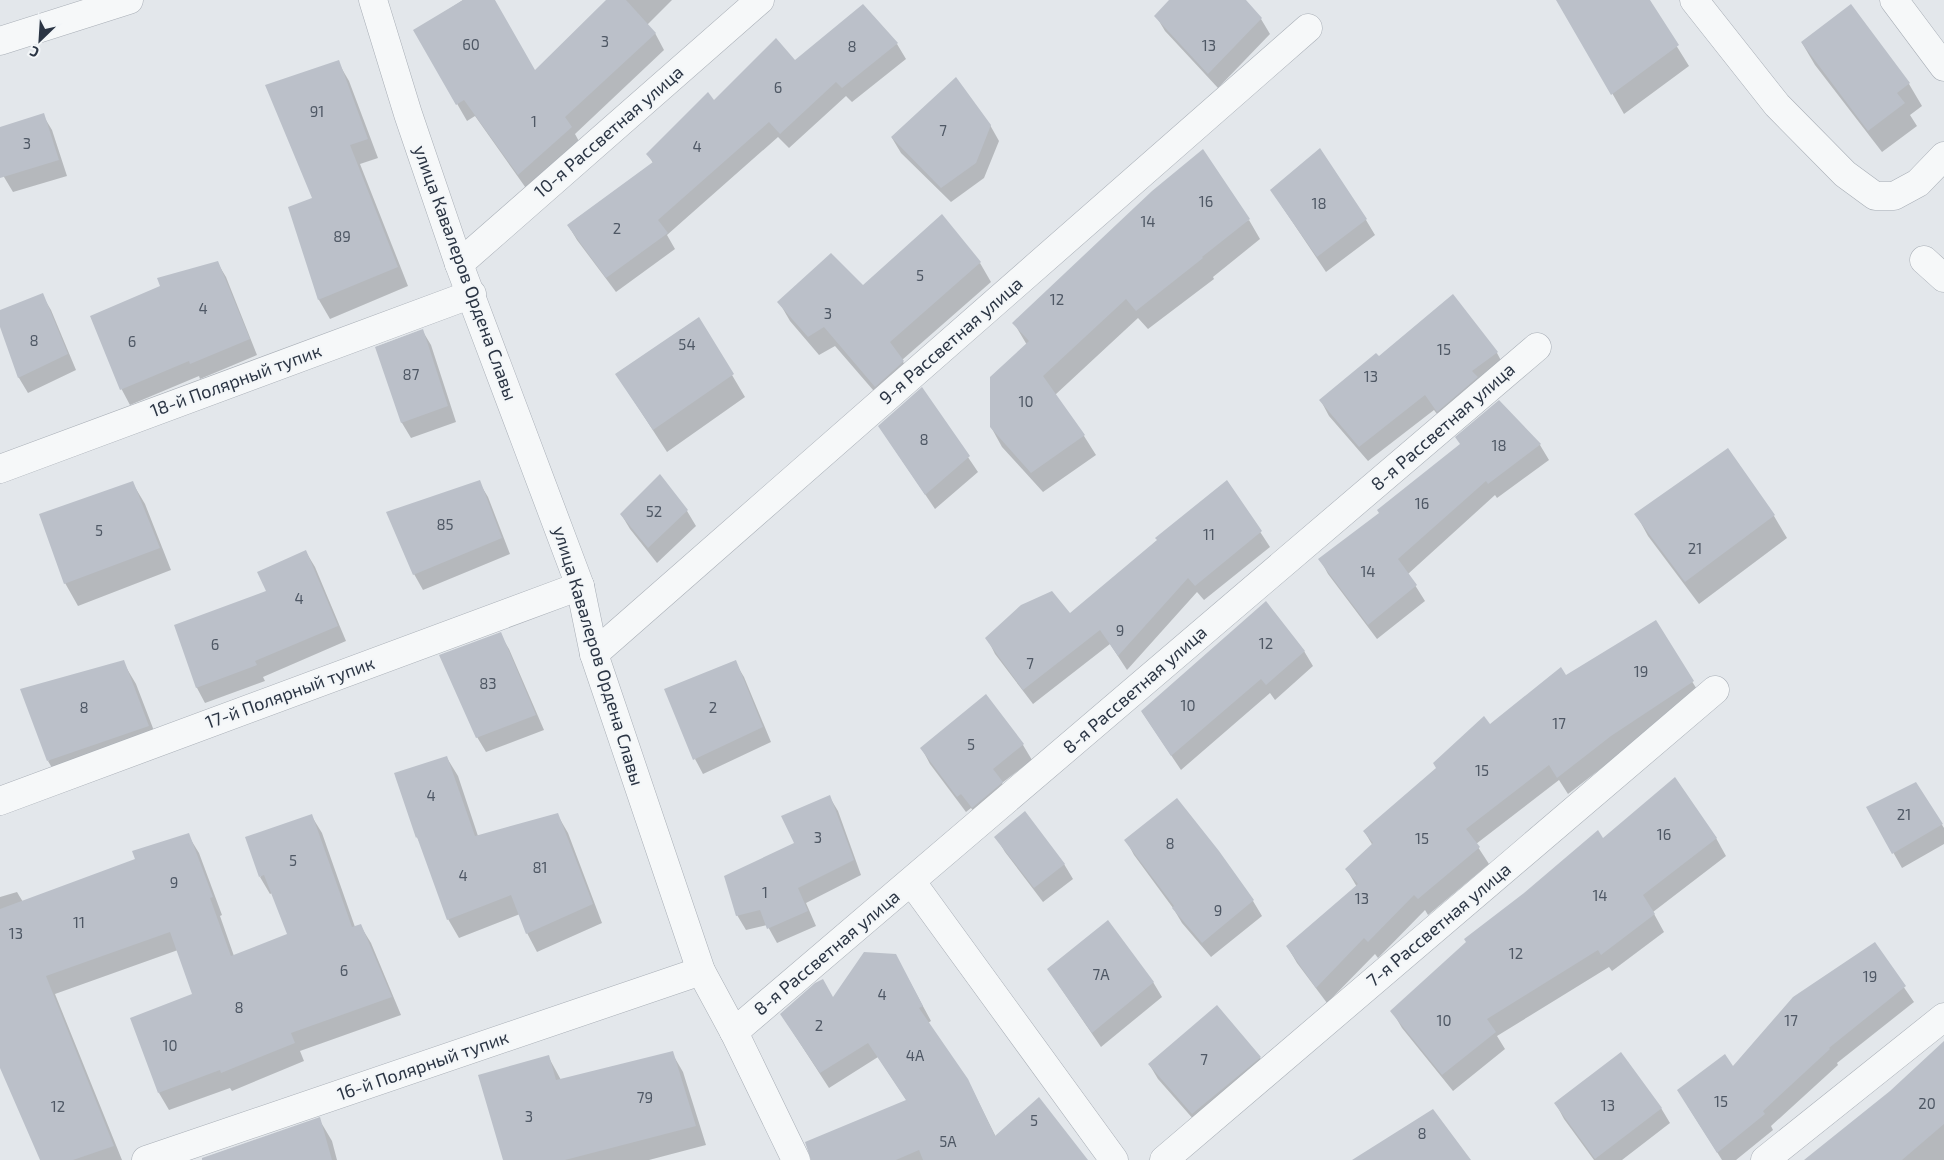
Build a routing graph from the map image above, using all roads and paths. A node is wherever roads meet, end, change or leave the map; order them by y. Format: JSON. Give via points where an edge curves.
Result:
{"nodes":[{"id":1,"x":129,"y":0,"type":"edge"},
{"id":2,"x":373,"y":0,"type":"edge"},
{"id":3,"x":760,"y":0,"type":"edge"},
{"id":4,"x":1694,"y":0,"type":"edge"},
{"id":5,"x":1894,"y":0,"type":"edge"},
{"id":6,"x":1308,"y":28,"type":"dead end"},
{"id":7,"x":0,"y":41,"type":"edge"},
{"id":8,"x":1944,"y":67,"type":"edge"},
{"id":9,"x":1944,"y":156,"type":"edge"},
{"id":10,"x":1924,"y":260,"type":"dead end"},
{"id":11,"x":459,"y":264,"type":"junction"},
{"id":12,"x":1944,"y":278,"type":"edge"},
{"id":13,"x":472,"y":294,"type":"junction"},
{"id":14,"x":1537,"y":347,"type":"dead end"},
{"id":15,"x":0,"y":468,"type":"edge"},
{"id":16,"x":580,"y":586,"type":"junction"},
{"id":17,"x":594,"y":654,"type":"junction"},
{"id":18,"x":1715,"y":690,"type":"dead end"},
{"id":19,"x":0,"y":801,"type":"edge"},
{"id":20,"x":911,"y":881,"type":"junction"},
{"id":21,"x":701,"y":971,"type":"junction"},
{"id":22,"x":1944,"y":1017,"type":"edge"},
{"id":23,"x":734,"y":1032,"type":"junction"},
{"id":24,"x":146,"y":1160,"type":"edge"},
{"id":25,"x":796,"y":1160,"type":"edge"},
{"id":26,"x":1114,"y":1160,"type":"edge"},
{"id":27,"x":1164,"y":1160,"type":"edge"},
{"id":28,"x":1765,"y":1160,"type":"edge"}],
"edges":[{"from":1,"to":7,"type":"street"},
{"from":2,"to":11,"type":"street","name":"улица Кавалеров Ордена Славы"},
{"from":3,"to":11,"type":"street","name":"10-я Рассветная улица"},
{"from":4,"to":9,"type":"street","via":[[1777,105],[1845,174],[1875,196],[1894,196],[1918,183]]},
{"from":5,"to":8,"type":"street"},
{"from":6,"to":17,"type":"street","name":"9-я Рассветная улица"},
{"from":10,"to":12,"type":"street"},
{"from":11,"to":13,"type":"street","name":"улица Кавалеров Ордена Славы"},
{"from":13,"to":15,"type":"street","name":"18-й Полярный тупик"},
{"from":13,"to":16,"type":"street","name":"улица Кавалеров Ордена Славы"},
{"from":14,"to":20,"type":"street","name":"8-я Рассветная улица"},
{"from":16,"to":17,"type":"street","name":"улица Кавалеров Ордена Славы"},
{"from":16,"to":19,"type":"street","name":"17-й Полярный тупик"},
{"from":17,"to":21,"type":"street","name":"улица Кавалеров Ордена Славы"},
{"from":18,"to":27,"type":"street","name":"7-я Рассветная улица"},
{"from":20,"to":23,"type":"street","name":"8-я Рассветная улица"},
{"from":20,"to":26,"type":"street"},
{"from":21,"to":23,"type":"street","name":"улица Кавалеров Ордена Славы"},
{"from":21,"to":24,"type":"street","name":"16-й Полярный тупик"},
{"from":22,"to":28,"type":"street"},
{"from":23,"to":25,"type":"street","name":"улица Кавалеров Ордена Славы"}]}
